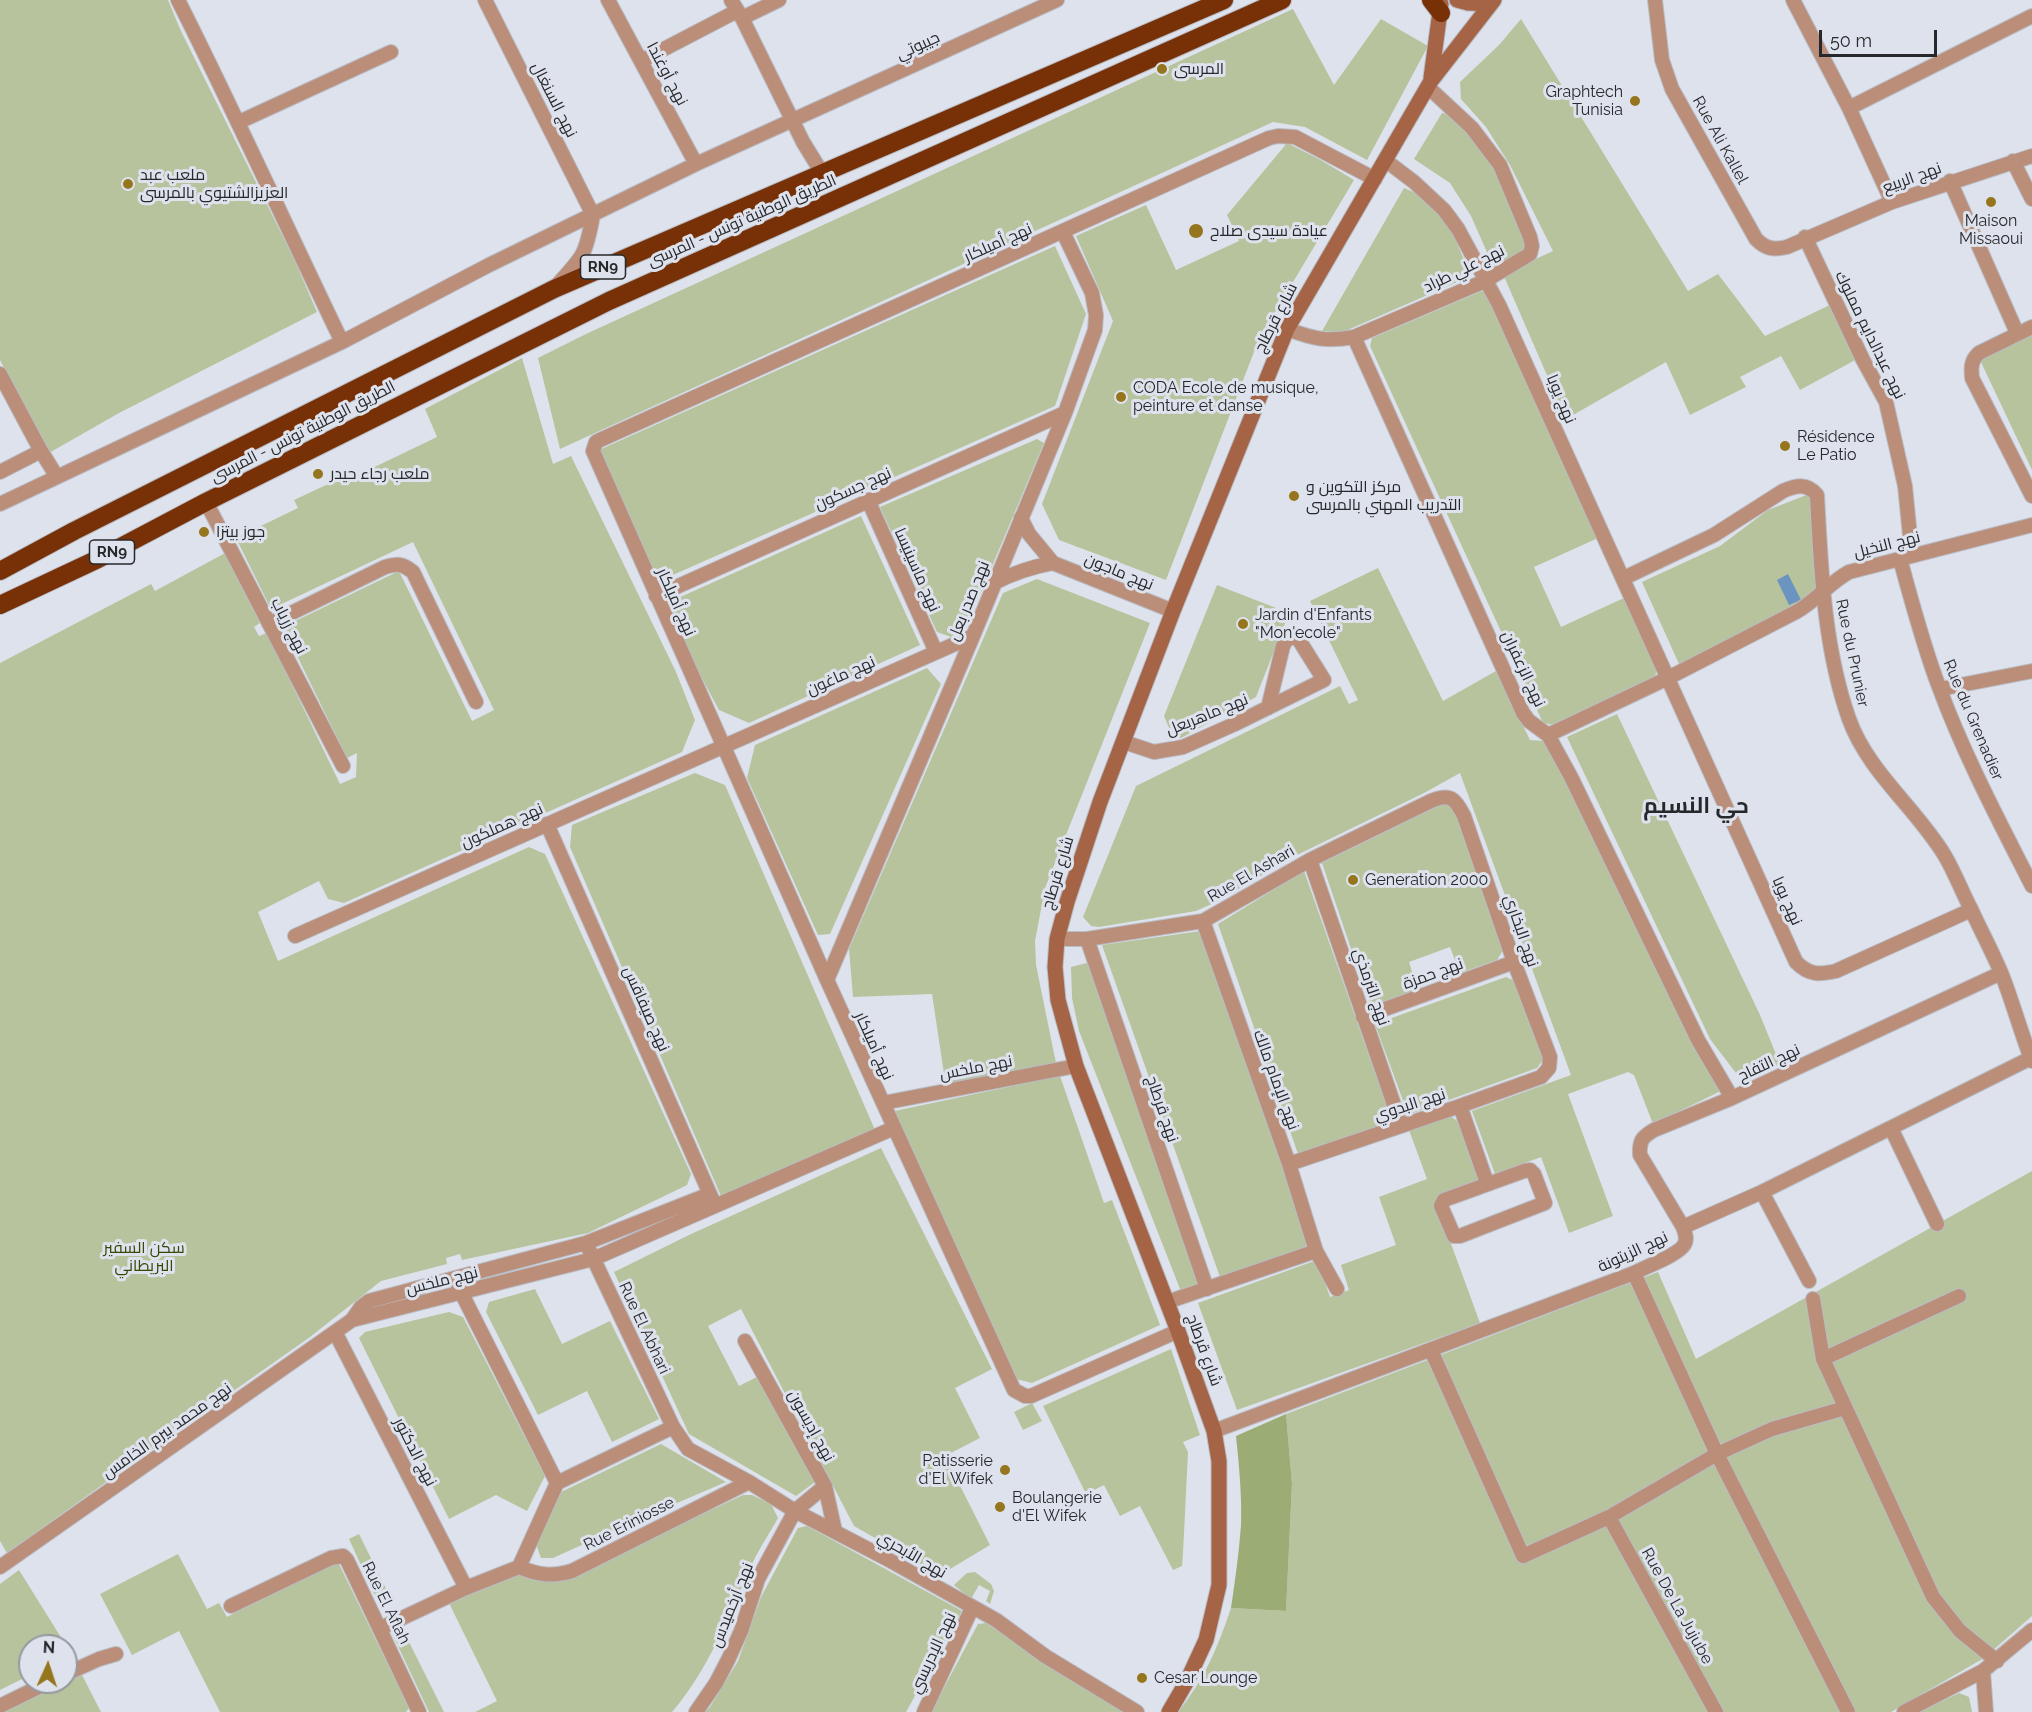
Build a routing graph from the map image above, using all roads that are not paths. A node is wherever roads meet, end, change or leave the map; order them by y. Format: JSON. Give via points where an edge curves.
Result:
{"nodes":[{"id":1,"x":178,"y":0,"type":"edge"},
{"id":2,"x":485,"y":0,"type":"edge"},
{"id":3,"x":608,"y":0,"type":"edge"},
{"id":4,"x":779,"y":0,"type":"edge"},
{"id":5,"x":1058,"y":0,"type":"edge"},
{"id":6,"x":1224,"y":0,"type":"edge"},
{"id":7,"x":1282,"y":0,"type":"edge"},
{"id":8,"x":1457,"y":0,"type":"edge"},
{"id":9,"x":1655,"y":0,"type":"edge"},
{"id":10,"x":1793,"y":0,"type":"edge"},
{"id":11,"x":1492,"y":2,"type":"edge"},
{"id":12,"x":1438,"y":4,"type":"edge"},
{"id":13,"x":737,"y":10,"type":"edge"},
{"id":14,"x":2032,"y":16,"type":"edge"},
{"id":15,"x":391,"y":52,"type":"dead end"},
{"id":16,"x":641,"y":61,"type":"junction"},
{"id":17,"x":1429,"y":84,"type":"junction"},
{"id":18,"x":1849,"y":108,"type":"junction"},
{"id":19,"x":793,"y":121,"type":"junction"},
{"id":20,"x":239,"y":122,"type":"junction"},
{"id":21,"x":2032,"y":156,"type":"edge"},
{"id":22,"x":1385,"y":160,"type":"junction"},
{"id":23,"x":2013,"y":161,"type":"junction"},
{"id":24,"x":696,"y":164,"type":"junction"},
{"id":25,"x":822,"y":173,"type":"junction"},
{"id":26,"x":1376,"y":179,"type":"junction"},
{"id":27,"x":1950,"y":181,"type":"junction"},
{"id":28,"x":2032,"y":199,"type":"edge"},
{"id":29,"x":1892,"y":202,"type":"junction"},
{"id":30,"x":593,"y":215,"type":"junction"},
{"id":31,"x":1063,"y":232,"type":"junction"},
{"id":32,"x":1805,"y":237,"type":"junction"},
{"id":33,"x":1485,"y":281,"type":"junction"},
{"id":34,"x":554,"y":289,"type":"junction"},
{"id":35,"x":2032,"y":327,"type":"edge"},
{"id":36,"x":1287,"y":329,"type":"junction"},
{"id":37,"x":2017,"y":333,"type":"junction"},
{"id":38,"x":1354,"y":337,"type":"junction"},
{"id":39,"x":342,"y":342,"type":"junction"},
{"id":40,"x":0,"y":374,"type":"edge"},
{"id":41,"x":1065,"y":413,"type":"junction"},
{"id":42,"x":41,"y":452,"type":"junction"},
{"id":43,"x":0,"y":472,"type":"edge"},
{"id":44,"x":57,"y":477,"type":"junction"},
{"id":45,"x":2032,"y":496,"type":"edge"},
{"id":46,"x":868,"y":500,"type":"junction"},
{"id":47,"x":206,"y":502,"type":"junction"},
{"id":48,"x":0,"y":504,"type":"edge"},
{"id":49,"x":1021,"y":518,"type":"junction"},
{"id":50,"x":2032,"y":525,"type":"edge"},
{"id":51,"x":1906,"y":558,"type":"junction"},
{"id":52,"x":1053,"y":563,"type":"junction"},
{"id":53,"x":0,"y":571,"type":"edge"},
{"id":54,"x":1624,"y":578,"type":"junction"},
{"id":55,"x":994,"y":582,"type":"junction"},
{"id":56,"x":1822,"y":590,"type":"junction"},
{"id":57,"x":656,"y":596,"type":"junction"},
{"id":58,"x":0,"y":605,"type":"edge"},
{"id":59,"x":1173,"y":611,"type":"junction"},
{"id":60,"x":269,"y":624,"type":"junction"},
{"id":61,"x":973,"y":636,"type":"junction"},
{"id":62,"x":936,"y":652,"type":"junction"},
{"id":63,"x":2032,"y":671,"type":"edge"},
{"id":64,"x":1668,"y":678,"type":"junction"},
{"id":65,"x":1940,"y":689,"type":"junction"},
{"id":66,"x":476,"y":702,"type":"dead end"},
{"id":67,"x":1268,"y":708,"type":"junction"},
{"id":68,"x":1548,"y":735,"type":"junction"},
{"id":69,"x":1124,"y":742,"type":"junction"},
{"id":70,"x":723,"y":747,"type":"junction"},
{"id":71,"x":343,"y":765,"type":"dead end"},
{"id":72,"x":1450,"y":797,"type":"joint"},
{"id":73,"x":547,"y":824,"type":"junction"},
{"id":74,"x":1310,"y":860,"type":"junction"},
{"id":75,"x":2032,"y":886,"type":"edge"},
{"id":76,"x":1971,"y":910,"type":"junction"},
{"id":77,"x":1203,"y":921,"type":"junction"},
{"id":78,"x":295,"y":936,"type":"dead end"},
{"id":79,"x":1057,"y":939,"type":"junction"},
{"id":80,"x":1087,"y":939,"type":"junction"},
{"id":81,"x":1514,"y":962,"type":"junction"},
{"id":82,"x":2001,"y":973,"type":"junction"},
{"id":83,"x":827,"y":980,"type":"junction"},
{"id":84,"x":1363,"y":1017,"type":"junction"},
{"id":85,"x":2031,"y":1059,"type":"edge"},
{"id":86,"x":1076,"y":1066,"type":"junction"},
{"id":87,"x":1541,"y":1077,"type":"joint"},
{"id":88,"x":1732,"y":1098,"type":"junction"},
{"id":89,"x":883,"y":1103,"type":"junction"},
{"id":90,"x":1460,"y":1106,"type":"junction"},
{"id":91,"x":1401,"y":1125,"type":"junction"},
{"id":92,"x":894,"y":1128,"type":"junction"},
{"id":93,"x":1891,"y":1128,"type":"junction"},
{"id":94,"x":1289,"y":1164,"type":"junction"},
{"id":95,"x":1487,"y":1184,"type":"junction"},
{"id":96,"x":1762,"y":1192,"type":"junction"},
{"id":97,"x":712,"y":1200,"type":"junction"},
{"id":98,"x":1937,"y":1224,"type":"dead end"},
{"id":99,"x":1683,"y":1227,"type":"junction"},
{"id":100,"x":586,"y":1243,"type":"junction"},
{"id":101,"x":1316,"y":1251,"type":"junction"},
{"id":102,"x":593,"y":1259,"type":"junction"},
{"id":103,"x":1634,"y":1273,"type":"junction"},
{"id":104,"x":455,"y":1279,"type":"junction"},
{"id":105,"x":1809,"y":1281,"type":"dead end"},
{"id":106,"x":1207,"y":1289,"type":"junction"},
{"id":107,"x":1337,"y":1289,"type":"dead end"},
{"id":108,"x":461,"y":1293,"type":"junction"},
{"id":109,"x":1959,"y":1296,"type":"dead end"},
{"id":110,"x":1813,"y":1299,"type":"dead end"},
{"id":111,"x":1167,"y":1302,"type":"junction"},
{"id":112,"x":352,"y":1320,"type":"junction"},
{"id":113,"x":1178,"y":1331,"type":"junction"},
{"id":114,"x":335,"y":1332,"type":"junction"},
{"id":115,"x":745,"y":1341,"type":"dead end"},
{"id":116,"x":1431,"y":1350,"type":"junction"},
{"id":117,"x":1823,"y":1359,"type":"junction"},
{"id":118,"x":1845,"y":1408,"type":"junction"},
{"id":119,"x":673,"y":1427,"type":"junction"},
{"id":120,"x":1214,"y":1431,"type":"junction"},
{"id":121,"x":1717,"y":1454,"type":"junction"},
{"id":122,"x":750,"y":1482,"type":"junction"},
{"id":123,"x":557,"y":1483,"type":"junction"},
{"id":124,"x":825,"y":1486,"type":"junction"},
{"id":125,"x":795,"y":1511,"type":"junction"},
{"id":126,"x":1609,"y":1517,"type":"junction"},
{"id":127,"x":835,"y":1531,"type":"junction"},
{"id":128,"x":519,"y":1567,"type":"junction"},
{"id":129,"x":0,"y":1568,"type":"edge"},
{"id":130,"x":466,"y":1588,"type":"junction"},
{"id":131,"x":231,"y":1606,"type":"dead end"},
{"id":132,"x":972,"y":1608,"type":"junction"},
{"id":133,"x":381,"y":1628,"type":"junction"},
{"id":134,"x":2032,"y":1630,"type":"edge"},
{"id":135,"x":116,"y":1654,"type":"dead end"},
{"id":136,"x":1997,"y":1661,"type":"junction"},
{"id":137,"x":78,"y":1669,"type":"edge"},
{"id":138,"x":1983,"y":1671,"type":"junction"},
{"id":139,"x":24,"y":1694,"type":"edge"},
{"id":140,"x":0,"y":1706,"type":"edge"},
{"id":141,"x":419,"y":1712,"type":"edge"},
{"id":142,"x":696,"y":1712,"type":"edge"},
{"id":143,"x":924,"y":1712,"type":"edge"},
{"id":144,"x":1137,"y":1712,"type":"edge"},
{"id":145,"x":1169,"y":1712,"type":"edge"},
{"id":146,"x":1716,"y":1712,"type":"edge"},
{"id":147,"x":1848,"y":1712,"type":"edge"},
{"id":148,"x":1904,"y":1712,"type":"edge"},
{"id":149,"x":1986,"y":1712,"type":"edge"}],
"edges":[{"from":1,"to":20,"type":"street"},
{"from":2,"to":30,"type":"street","name":"نهج السنغال"},
{"from":3,"to":16,"type":"street","name":"نهج أوغندا"},
{"from":4,"to":13,"type":"street"},
{"from":5,"to":19,"type":"street","name":"جيبوتي"},
{"from":6,"to":25,"type":"highway","name":"الطريق الوطنية تونس - المرسى","number":"RN9"},
{"from":7,"to":47,"type":"highway","name":"الطريق الوطنية تونس - المرسى","number":"RN9","via":[[609,301]]},
{"from":8,"to":11,"type":"street"},
{"from":9,"to":32,"type":"street","name":"Rue Ali Kallel","via":[[1660,51],[1669,80],[1756,239],[1777,249]]},
{"from":10,"to":18,"type":"street"},
{"from":11,"to":17,"type":"street","name":"شارع قرطاج"},
{"from":12,"to":17,"type":"street"},
{"from":13,"to":16,"type":"street"},
{"from":13,"to":19,"type":"street"},
{"from":14,"to":18,"type":"street"},
{"from":15,"to":20,"type":"street"},
{"from":16,"to":24,"type":"street","name":"نهج أوغندا"},
{"from":17,"to":22,"type":"street","name":"شارع قرطاج"},
{"from":17,"to":33,"type":"street","name":"نهج علي طراد","via":[[1472,128],[1500,165],[1530,237],[1530,254]]},
{"from":18,"to":29,"type":"street"},
{"from":19,"to":24,"type":"street","name":"جيبوتي"},
{"from":19,"to":25,"type":"street"},
{"from":20,"to":39,"type":"street"},
{"from":21,"to":23,"type":"street","name":"نهج الربيع"},
{"from":22,"to":26,"type":"street","name":"شارع قرطاج"},
{"from":22,"to":33,"type":"street","name":"نهج يوبا","via":[[1444,210]]},
{"from":23,"to":27,"type":"street","name":"نهج الربيع"},
{"from":23,"to":28,"type":"street"},
{"from":24,"to":30,"type":"street","name":"جيبوتي"},
{"from":25,"to":34,"type":"highway","name":"الطريق الوطنية تونس - المرسى","number":"RN9"},
{"from":26,"to":31,"type":"street","name":"نهج أميلكار","via":[[1295,137],[1278,136]]},
{"from":26,"to":36,"type":"street","name":"شارع قرطاج"},
{"from":27,"to":29,"type":"street","name":"نهج الربيع"},
{"from":27,"to":37,"type":"street"},
{"from":29,"to":32,"type":"street","name":"نهج الربيع"},
{"from":30,"to":34,"type":"street","via":[[588,246]]},
{"from":30,"to":39,"type":"street","name":"جيبوتي"},
{"from":31,"to":41,"type":"street","name":"نهج صدر بعل","via":[[1092,293],[1096,315],[1095,330]]},
{"from":31,"to":57,"type":"street","name":"نهج أميلكار","via":[[596,442],[594,456]]},
{"from":32,"to":51,"type":"street","name":"نهج عبدالدايم مملوك","via":[[1886,402],[1905,486]]},
{"from":33,"to":38,"type":"street","name":"نهج علي طراد"},
{"from":33,"to":54,"type":"street","name":"نهج يوبا","via":[[1511,328]]},
{"from":34,"to":53,"type":"highway","name":"الطريق الوطنية تونس - المرسى","number":"RN9"},
{"from":35,"to":37,"type":"street"},
{"from":36,"to":38,"type":"street","name":"نهج علي طراد","via":[[1315,339]]},
{"from":36,"to":59,"type":"street","name":"شارع قرطاج"},
{"from":37,"to":45,"type":"street","via":[[1979,352],[1972,359],[1972,378]]},
{"from":38,"to":68,"type":"street","name":"نهج الزعفران","via":[[1523,713]]},
{"from":39,"to":44,"type":"street","name":"جيبوتي"},
{"from":40,"to":42,"type":"street"},
{"from":41,"to":46,"type":"street","name":"نهج جسكون"},
{"from":41,"to":49,"type":"street","name":"نهج صدر بعل"},
{"from":42,"to":43,"type":"street"},
{"from":42,"to":44,"type":"street"},
{"from":44,"to":48,"type":"street","name":"جيبوتي"},
{"from":46,"to":57,"type":"street","name":"نهج جسكون"},
{"from":46,"to":62,"type":"street","name":"نهج ماسينيسا"},
{"from":47,"to":58,"type":"highway","name":"الطريق الوطنية تونس - المرسى","number":"RN9"},
{"from":47,"to":60,"type":"street","name":"نهج زرياب"},
{"from":49,"to":52,"type":"street","name":"نهج ماجون"},
{"from":49,"to":55,"type":"street","name":"نهج صدر بعل"},
{"from":50,"to":51,"type":"street","name":"نهج النخيل"},
{"from":51,"to":56,"type":"street","name":"نهج النخيل","via":[[1849,572]]},
{"from":51,"to":65,"type":"street","name":"Rue du Grenadier","via":[[1926,649]]},
{"from":52,"to":55,"type":"street","via":[[1032,566]]},
{"from":52,"to":59,"type":"street","name":"نهج ماجون"},
{"from":54,"to":56,"type":"street","name":"Rue du Prunier","via":[[1714,535],[1783,491],[1804,486],[1817,495]]},
{"from":54,"to":64,"type":"street","name":"نهج يوبا"},
{"from":55,"to":61,"type":"street","name":"نهج صدر بعل"},
{"from":56,"to":64,"type":"street","name":"نهج النخيل","via":[[1810,604]]},
{"from":56,"to":76,"type":"street","name":"Rue du Prunier","via":[[1841,694],[1859,742],[1947,858]]},
{"from":57,"to":70,"type":"street","name":"نهج أميلكار"},
{"from":59,"to":69,"type":"street","name":"شارع قرطاج"},
{"from":60,"to":66,"type":"street","via":[[385,567],[405,565],[413,572]]},
{"from":60,"to":71,"type":"street","name":"نهج زرياب"},
{"from":61,"to":62,"type":"street","name":"نهج ماغون"},
{"from":61,"to":83,"type":"street","name":"نهج صدر بعل"},
{"from":62,"to":70,"type":"street","name":"نهج ماغون"},
{"from":63,"to":65,"type":"street"},
{"from":64,"to":68,"type":"street"},
{"from":64,"to":76,"type":"street","name":"نهج يوبا","via":[[1796,962],[1806,972],[1836,971]]},
{"from":65,"to":75,"type":"street","name":"Rue du Grenadier"},
{"from":67,"to":67,"type":"street","name":"نهج ماهربعل","via":[[1283,646],[1293,637],[1299,640],[1324,680]]},
{"from":67,"to":69,"type":"street","name":"نهج ماهربعل","via":[[1183,747],[1154,752]]},
{"from":68,"to":88,"type":"street","name":"نهج الزعفران","via":[[1698,1040]]},
{"from":69,"to":79,"type":"street","name":"شارع قرطاج","via":[[1100,802]]},
{"from":70,"to":73,"type":"street","name":"نهج هملكون"},
{"from":70,"to":83,"type":"street","name":"نهج أميلكار"},
{"from":72,"to":74,"type":"street","name":"Rue El Ashari","via":[[1441,796]]},
{"from":72,"to":81,"type":"street","name":"نهج البخاري","via":[[1464,816]]},
{"from":73,"to":78,"type":"street","name":"نهج هملكون"},
{"from":73,"to":97,"type":"street","name":"نهج صيفاقس"},
{"from":74,"to":77,"type":"street","name":"Rue El Ashari"},
{"from":74,"to":84,"type":"street","name":"نهج الترمذي"},
{"from":76,"to":82,"type":"street","name":"Rue du Prunier"},
{"from":77,"to":80,"type":"street","name":"Rue El Ashari"},
{"from":77,"to":94,"type":"street","name":"نهج الإمام مالك"},
{"from":79,"to":80,"type":"street","name":"Rue El Ashari"},
{"from":79,"to":86,"type":"street","name":"شارع قرطاج","via":[[1058,1000]]},
{"from":80,"to":106,"type":"street","name":"نهج قرطاج"},
{"from":81,"to":84,"type":"street","name":"نهج حمزة"},
{"from":81,"to":87,"type":"street","name":"نهج البخاري","via":[[1550,1057],[1549,1068]]},
{"from":82,"to":85,"type":"street","name":"Rue du Prunier"},
{"from":82,"to":88,"type":"street","name":"نهج التفاح"},
{"from":83,"to":89,"type":"street","name":"نهج أميلكار"},
{"from":84,"to":91,"type":"street","name":"نهج الترمذي"},
{"from":85,"to":93,"type":"street","name":"نهج الزيتونة"},
{"from":86,"to":89,"type":"street","name":"نهج ملخس"},
{"from":86,"to":111,"type":"street","name":"شارع قرطاج"},
{"from":87,"to":90,"type":"street","name":"نهج البدوي"},
{"from":88,"to":99,"type":"street","name":"نهج التفاح","via":[[1654,1130],[1639,1145],[1644,1163]]},
{"from":89,"to":92,"type":"street","name":"نهج أميلكار"},
{"from":90,"to":91,"type":"street","name":"نهج البدوي"},
{"from":90,"to":95,"type":"street"},
{"from":91,"to":94,"type":"street","name":"نهج البدوي"},
{"from":92,"to":97,"type":"street","name":"نهج ملخس"},
{"from":92,"to":113,"type":"street","name":"نهج أميلكار","via":[[1003,1368],[1019,1394],[1038,1394]]},
{"from":93,"to":96,"type":"street","name":"نهج الزيتونة"},
{"from":93,"to":98,"type":"street"},
{"from":94,"to":101,"type":"street","name":"نهج الإمام مالك"},
{"from":95,"to":95,"type":"street","via":[[1442,1201],[1454,1236],[1545,1203],[1530,1170]]},
{"from":96,"to":99,"type":"street","name":"نهج الزيتونة"},
{"from":96,"to":105,"type":"street"},
{"from":97,"to":100,"type":"street","name":"نهج ملخس"},
{"from":97,"to":102,"type":"street","name":"نهج ملخس"},
{"from":99,"to":103,"type":"street","name":"نهج الزيتونة","via":[[1687,1238],[1684,1246]]},
{"from":100,"to":102,"type":"street","name":"Rue El Abhari"},
{"from":100,"to":104,"type":"street","name":"نهج ملخس"},
{"from":101,"to":106,"type":"street"},
{"from":101,"to":107,"type":"street","name":"نهج الإمام مالك"},
{"from":102,"to":108,"type":"street","name":"نهج ملخس"},
{"from":102,"to":119,"type":"street","name":"Rue El Abhari"},
{"from":103,"to":116,"type":"street","name":"نهج الزيتونة"},
{"from":103,"to":121,"type":"street"},
{"from":104,"to":108,"type":"street"},
{"from":104,"to":112,"type":"street","name":"نهج ملخس","via":[[369,1301]]},
{"from":106,"to":111,"type":"street"},
{"from":108,"to":112,"type":"street","name":"نهج ملخس"},
{"from":108,"to":123,"type":"street"},
{"from":109,"to":117,"type":"street"},
{"from":110,"to":117,"type":"street"},
{"from":111,"to":113,"type":"street","name":"شارع قرطاج"},
{"from":112,"to":114,"type":"street","name":"نهج محمد بيرم الخامس"},
{"from":113,"to":120,"type":"street","name":"شارع قرطاج"},
{"from":114,"to":129,"type":"street","name":"نهج محمد بيرم الخامس"},
{"from":114,"to":130,"type":"street","name":"نهج الدكتور"},
{"from":115,"to":124,"type":"street","name":"نهج إديسون"},
{"from":116,"to":120,"type":"street","name":"نهج الزيتونة"},
{"from":116,"to":126,"type":"street","via":[[1523,1556]]},
{"from":117,"to":118,"type":"street"},
{"from":118,"to":121,"type":"street","via":[[1772,1429]]},
{"from":118,"to":136,"type":"street","via":[[1933,1597],[1960,1631]]},
{"from":119,"to":122,"type":"street","name":"نهج الأبحري","via":[[688,1449]]},
{"from":119,"to":123,"type":"street"},
{"from":120,"to":145,"type":"street","name":"شارع قرطاج","via":[[1221,1485],[1219,1585],[1206,1640]]},
{"from":121,"to":126,"type":"street"},
{"from":121,"to":147,"type":"street"},
{"from":122,"to":125,"type":"street","name":"نهج الأبحري"},
{"from":122,"to":128,"type":"street","name":"Rue Eriniosse","via":[[572,1570],[544,1575]]},
{"from":123,"to":128,"type":"street"},
{"from":124,"to":125,"type":"street","name":"نهج أرخميدس"},
{"from":124,"to":127,"type":"street","name":"نهج إديسون"},
{"from":125,"to":127,"type":"street","name":"نهج الأبحري"},
{"from":125,"to":142,"type":"street","name":"نهج أرخميدس","via":[[758,1579],[728,1660]]},
{"from":126,"to":146,"type":"street","name":"Rue De La Jujube"},
{"from":127,"to":132,"type":"street","name":"نهج الأبحري"},
{"from":128,"to":130,"type":"street"},
{"from":130,"to":133,"type":"street"},
{"from":131,"to":133,"type":"street","name":"Rue El Aflah","via":[[331,1558],[343,1556]]},
{"from":132,"to":143,"type":"street","name":"نهج الإدريسي"},
{"from":132,"to":144,"type":"street","name":"نهج الأبحري"},
{"from":133,"to":141,"type":"street","name":"Rue El Aflah"},
{"from":134,"to":136,"type":"street"},
{"from":135,"to":137,"type":"street"},
{"from":136,"to":138,"type":"street"},
{"from":138,"to":148,"type":"street"},
{"from":138,"to":149,"type":"street"},
{"from":139,"to":140,"type":"street"}]}
